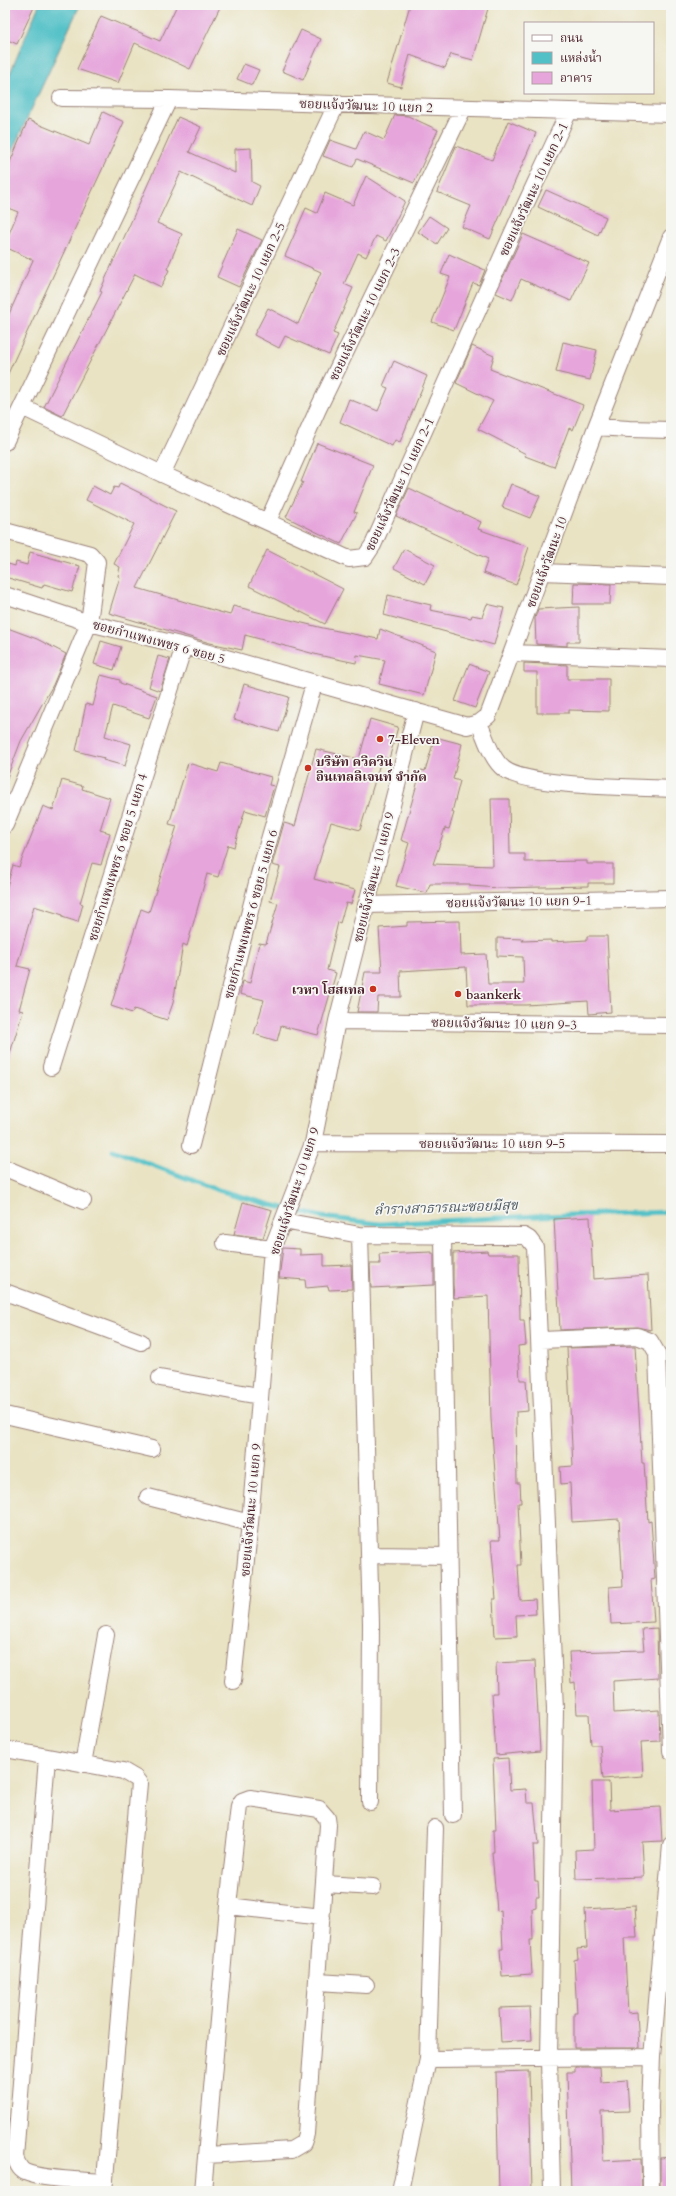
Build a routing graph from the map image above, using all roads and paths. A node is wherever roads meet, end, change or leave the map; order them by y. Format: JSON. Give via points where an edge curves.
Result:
{"nodes":[{"id":1,"x":61,"y":98,"type":"dead end"},
{"id":2,"x":169,"y":99,"type":"junction"},
{"id":3,"x":337,"y":103,"type":"junction"},
{"id":4,"x":463,"y":108,"type":"junction"},
{"id":5,"x":569,"y":111,"type":"junction"},
{"id":6,"x":671,"y":114,"type":"edge"},
{"id":7,"x":671,"y":238,"type":"edge"},
{"id":8,"x":22,"y":407,"type":"junction"},
{"id":9,"x":596,"y":426,"type":"junction"},
{"id":10,"x":671,"y":430,"type":"edge"},
{"id":11,"x":5,"y":442,"type":"edge"},
{"id":12,"x":162,"y":474,"type":"junction"},
{"id":13,"x":268,"y":521,"type":"junction"},
{"id":14,"x":5,"y":531,"type":"edge"},
{"id":15,"x":542,"y":572,"type":"junction"},
{"id":16,"x":671,"y":576,"type":"edge"},
{"id":17,"x":5,"y":595,"type":"edge"},
{"id":18,"x":89,"y":623,"type":"junction"},
{"id":19,"x":184,"y":646,"type":"junction"},
{"id":20,"x":512,"y":653,"type":"junction"},
{"id":21,"x":671,"y":658,"type":"edge"},
{"id":22,"x":314,"y":684,"type":"junction"},
{"id":23,"x":416,"y":711,"type":"junction"},
{"id":24,"x":479,"y":723,"type":"junction"},
{"id":25,"x":671,"y":789,"type":"edge"},
{"id":26,"x":5,"y":825,"type":"edge"},
{"id":27,"x":671,"y":898,"type":"edge"},
{"id":28,"x":366,"y":905,"type":"junction"},
{"id":29,"x":337,"y":1021,"type":"junction"},
{"id":30,"x":671,"y":1025,"type":"edge"},
{"id":31,"x":51,"y":1067,"type":"dead end"},
{"id":32,"x":313,"y":1143,"type":"junction"},
{"id":33,"x":671,"y":1144,"type":"edge"},
{"id":34,"x":191,"y":1145,"type":"dead end"},
{"id":35,"x":5,"y":1168,"type":"edge"},
{"id":36,"x":83,"y":1201,"type":"dead end"},
{"id":37,"x":286,"y":1214,"type":"junction"},
{"id":38,"x":360,"y":1236,"type":"junction"},
{"id":39,"x":443,"y":1237,"type":"junction"},
{"id":40,"x":225,"y":1243,"type":"dead end"},
{"id":41,"x":272,"y":1249,"type":"junction"},
{"id":42,"x":5,"y":1292,"type":"edge"},
{"id":43,"x":541,"y":1340,"type":"junction"},
{"id":44,"x":141,"y":1342,"type":"dead end"},
{"id":45,"x":160,"y":1378,"type":"dead end"},
{"id":46,"x":259,"y":1396,"type":"junction"},
{"id":47,"x":5,"y":1415,"type":"edge"},
{"id":48,"x":152,"y":1449,"type":"dead end"},
{"id":49,"x":148,"y":1496,"type":"dead end"},
{"id":50,"x":250,"y":1523,"type":"junction"},
{"id":51,"x":369,"y":1556,"type":"junction"},
{"id":52,"x":449,"y":1556,"type":"junction"},
{"id":53,"x":106,"y":1635,"type":"dead end"},
{"id":54,"x":233,"y":1681,"type":"dead end"},
{"id":55,"x":5,"y":1749,"type":"edge"},
{"id":56,"x":671,"y":1752,"type":"edge"},
{"id":57,"x":48,"y":1758,"type":"junction"},
{"id":58,"x":83,"y":1764,"type":"junction"},
{"id":59,"x":370,"y":1802,"type":"dead end"},
{"id":60,"x":453,"y":1815,"type":"dead end"},
{"id":61,"x":435,"y":1828,"type":"dead end"},
{"id":62,"x":671,"y":1845,"type":"edge"},
{"id":63,"x":325,"y":1884,"type":"junction"},
{"id":64,"x":373,"y":1887,"type":"dead end"},
{"id":65,"x":228,"y":1906,"type":"junction"},
{"id":66,"x":322,"y":1917,"type":"junction"},
{"id":67,"x":318,"y":1982,"type":"junction"},
{"id":68,"x":366,"y":1985,"type":"dead end"},
{"id":69,"x":652,"y":2057,"type":"junction"},
{"id":70,"x":549,"y":2058,"type":"junction"},
{"id":71,"x":428,"y":2059,"type":"junction"},
{"id":72,"x":207,"y":2155,"type":"junction"},
{"id":73,"x":105,"y":2186,"type":"edge"},
{"id":74,"x":204,"y":2191,"type":"edge"},
{"id":75,"x":400,"y":2191,"type":"edge"},
{"id":76,"x":552,"y":2191,"type":"edge"},
{"id":77,"x":651,"y":2191,"type":"edge"}],
"edges":[{"from":1,"to":2,"type":"street","name":"ซอยแจ้งวัฒนะ 10 แยก 2"},
{"from":2,"to":3,"type":"street","name":"ซอยแจ้งวัฒนะ 10 แยก 2"},
{"from":2,"to":8,"type":"street"},
{"from":3,"to":4,"type":"street","name":"ซอยแจ้งวัฒนะ 10 แยก 2"},
{"from":3,"to":12,"type":"street","name":"ซอยแจ้งวัฒนะ 10 แยก 2-5"},
{"from":4,"to":5,"type":"street","name":"ซอยแจ้งวัฒนะ 10 แยก 2"},
{"from":4,"to":13,"type":"street","name":"ซอยแจ้งวัฒนะ 10 แยก 2-3","via":[[322,401]]},
{"from":5,"to":6,"type":"street","name":"ซอยแจ้งวัฒนะ 10 แยก 2"},
{"from":5,"to":13,"type":"street","name":"ซอยแจ้งวัฒนะ 10 แยก 2-1","via":[[369,554],[365,558],[349,559]]},
{"from":7,"to":9,"type":"street","name":"ซอยแจ้งวัฒนะ 10"},
{"from":8,"to":11,"type":"street"},
{"from":8,"to":12,"type":"street","name":"ซอยแจ้งวัฒนะ 10 แยก 2-1"},
{"from":9,"to":10,"type":"street","via":[[628,430]]},
{"from":9,"to":15,"type":"street","name":"ซอยแจ้งวัฒนะ 10"},
{"from":12,"to":13,"type":"street","name":"ซอยแจ้งวัฒนะ 10 แยก 2-1"},
{"from":14,"to":18,"type":"street","via":[[90,554],[97,562]]},
{"from":15,"to":16,"type":"street"},
{"from":15,"to":20,"type":"street","name":"ซอยแจ้งวัฒนะ 10"},
{"from":17,"to":18,"type":"street","name":"ซอยกำแพงเพชร 6 ซอย 5"},
{"from":18,"to":19,"type":"street","name":"ซอยกำแพงเพชร 6 ซอย 5"},
{"from":18,"to":26,"type":"street"},
{"from":19,"to":22,"type":"street","name":"ซอยกำแพงเพชร 6 ซอย 5"},
{"from":19,"to":31,"type":"street","name":"ซอยกำแพงเพชร 6 ซอย 5 แยก 4"},
{"from":20,"to":21,"type":"street"},
{"from":20,"to":24,"type":"street","name":"ซอยแจ้งวัฒนะ 10","via":[[488,716]]},
{"from":22,"to":23,"type":"street"},
{"from":22,"to":34,"type":"street","name":"ซอยกำแพงเพชร 6 ซอย 5 แยก 6","via":[[260,871]]},
{"from":23,"to":24,"type":"street","via":[[467,726]]},
{"from":23,"to":28,"type":"street","name":"ซอยแจ้งวัฒนะ 10 แยก 9"},
{"from":24,"to":25,"type":"street","via":[[493,755],[504,769],[520,776],[542,782]]},
{"from":27,"to":28,"type":"street","name":"ซอยแจ้งวัฒนะ 10 แยก 9-1"},
{"from":28,"to":29,"type":"street","name":"ซอยแจ้งวัฒนะ 10 แยก 9"},
{"from":29,"to":30,"type":"street","name":"ซอยแจ้งวัฒนะ 10 แยก 9-3"},
{"from":29,"to":32,"type":"street","name":"ซอยแจ้งวัฒนะ 10 แยก 9"},
{"from":32,"to":33,"type":"street","name":"ซอยแจ้งวัฒนะ 10 แยก 9-5"},
{"from":32,"to":37,"type":"street","name":"ซอยแจ้งวัฒนะ 10 แยก 9"},
{"from":35,"to":36,"type":"street"},
{"from":37,"to":38,"type":"street"},
{"from":37,"to":41,"type":"street","name":"ซอยแจ้งวัฒนะ 10 แยก 9"},
{"from":38,"to":39,"type":"street"},
{"from":38,"to":51,"type":"street"},
{"from":39,"to":43,"type":"street","via":[[524,1236],[533,1242]]},
{"from":39,"to":52,"type":"street"},
{"from":40,"to":41,"type":"street"},
{"from":41,"to":46,"type":"street","name":"ซอยแจ้งวัฒนะ 10 แยก 9"},
{"from":42,"to":44,"type":"street"},
{"from":43,"to":56,"type":"street","via":[[637,1336],[650,1341],[657,1353]]},
{"from":43,"to":70,"type":"street","via":[[555,1709]]},
{"from":45,"to":46,"type":"street"},
{"from":46,"to":50,"type":"street","name":"ซอยแจ้งวัฒนะ 10 แยก 9"},
{"from":47,"to":48,"type":"street"},
{"from":49,"to":50,"type":"street"},
{"from":50,"to":54,"type":"street","name":"ซอยแจ้งวัฒนะ 10 แยก 9"},
{"from":51,"to":52,"type":"street"},
{"from":51,"to":59,"type":"street"},
{"from":52,"to":60,"type":"street"},
{"from":53,"to":58,"type":"street"},
{"from":55,"to":57,"type":"street"},
{"from":57,"to":58,"type":"street"},
{"from":57,"to":73,"type":"street","via":[[15,2157],[17,2164],[26,2172]]},
{"from":58,"to":73,"type":"street","via":[[123,1771],[139,1783]]},
{"from":61,"to":71,"type":"street"},
{"from":62,"to":69,"type":"street"},
{"from":63,"to":64,"type":"street"},
{"from":63,"to":65,"type":"street","via":[[328,1825],[324,1813],[319,1809],[250,1798],[242,1801],[239,1806]]},
{"from":63,"to":66,"type":"street"},
{"from":65,"to":66,"type":"street"},
{"from":65,"to":72,"type":"street"},
{"from":66,"to":67,"type":"street"},
{"from":67,"to":68,"type":"street"},
{"from":67,"to":72,"type":"street","via":[[306,2134],[303,2143],[291,2150],[280,2152]]},
{"from":69,"to":70,"type":"street"},
{"from":69,"to":77,"type":"street"},
{"from":70,"to":71,"type":"street"},
{"from":70,"to":76,"type":"street"},
{"from":71,"to":75,"type":"street"},
{"from":72,"to":74,"type":"street"}]}
